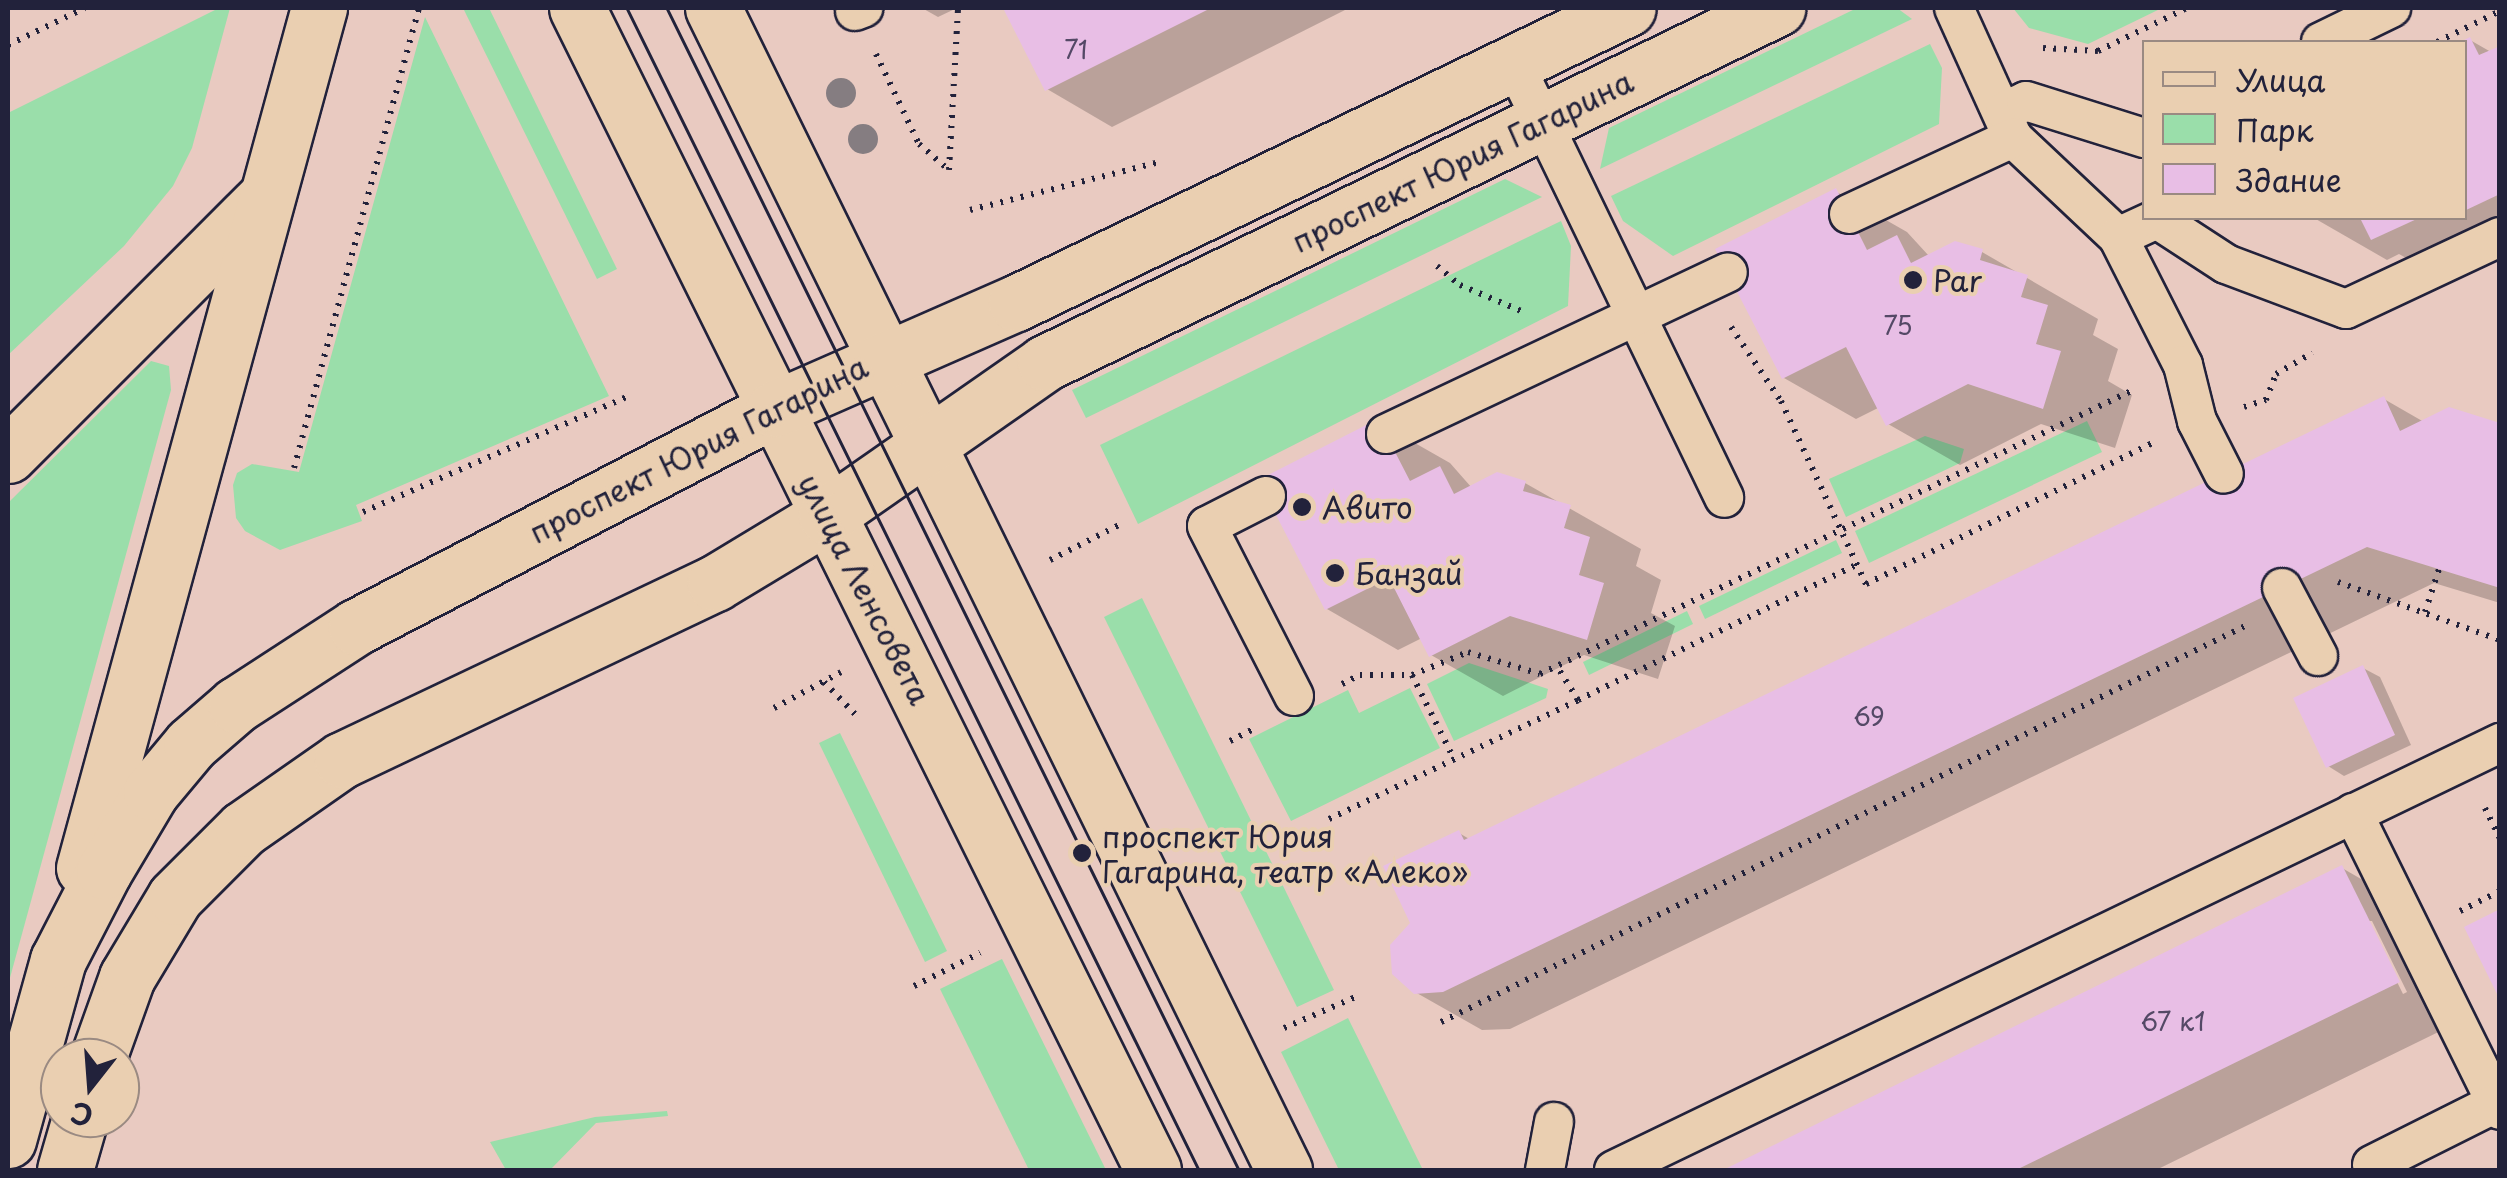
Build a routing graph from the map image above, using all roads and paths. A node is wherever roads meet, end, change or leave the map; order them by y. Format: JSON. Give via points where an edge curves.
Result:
{"nodes":[{"id":1,"x":86,"y":8,"type":"edge"},
{"id":2,"x":319,"y":8,"type":"edge"},
{"id":3,"x":420,"y":8,"type":"edge"},
{"id":4,"x":577,"y":8,"type":"edge"},
{"id":5,"x":713,"y":8,"type":"edge"},
{"id":6,"x":958,"y":8,"type":"edge"},
{"id":7,"x":1628,"y":8,"type":"edge"},
{"id":8,"x":1775,"y":8,"type":"edge"},
{"id":9,"x":1954,"y":8,"type":"edge"},
{"id":10,"x":2187,"y":8,"type":"edge"},
{"id":11,"x":2392,"y":8,"type":"edge"},
{"id":12,"x":859,"y":9,"type":"edge"},
{"id":13,"x":2500,"y":11,"type":"edge"},
{"id":14,"x":2325,"y":40,"type":"edge"},
{"id":15,"x":2442,"y":40,"type":"edge"},
{"id":16,"x":8,"y":45,"type":"edge"},
{"id":17,"x":2043,"y":48,"type":"dead end"},
{"id":18,"x":1514,"y":63,"type":"junction"},
{"id":19,"x":1542,"y":122,"type":"junction"},
{"id":20,"x":2009,"y":124,"type":"junction"},
{"id":21,"x":2142,"y":137,"type":"edge"},
{"id":22,"x":266,"y":197,"type":"junction"},
{"id":23,"x":1849,"y":214,"type":"dead end"},
{"id":24,"x":2155,"y":220,"type":"edge"},
{"id":25,"x":2159,"y":220,"type":"edge"},
{"id":26,"x":2118,"y":237,"type":"junction"},
{"id":27,"x":2500,"y":237,"type":"edge"},
{"id":28,"x":1437,"y":266,"type":"dead end"},
{"id":29,"x":1715,"y":278,"type":"joint"},
{"id":30,"x":1634,"y":314,"type":"junction"},
{"id":31,"x":2322,"y":348,"type":"dead end"},
{"id":32,"x":1553,"y":350,"type":"junction"},
{"id":33,"x":884,"y":356,"type":"junction"},
{"id":34,"x":2183,"y":366,"type":"junction"},
{"id":35,"x":629,"y":396,"type":"dead end"},
{"id":36,"x":774,"y":409,"type":"junction"},
{"id":37,"x":2197,"y":422,"type":"junction"},
{"id":38,"x":1386,"y":434,"type":"dead end"},
{"id":39,"x":928,"y":448,"type":"junction"},
{"id":40,"x":8,"y":454,"type":"edge"},
{"id":41,"x":294,"y":468,"type":"dead end"},
{"id":42,"x":2224,"y":474,"type":"dead end"},
{"id":43,"x":1266,"y":496,"type":"dead end"},
{"id":44,"x":1724,"y":498,"type":"dead end"},
{"id":45,"x":363,"y":512,"type":"dead end"},
{"id":46,"x":826,"y":516,"type":"junction"},
{"id":47,"x":1121,"y":524,"type":"dead end"},
{"id":48,"x":1841,"y":530,"type":"junction"},
{"id":49,"x":1052,"y":558,"type":"junction"},
{"id":50,"x":1856,"y":565,"type":"junction"},
{"id":51,"x":1036,"y":568,"type":"dead end"},
{"id":52,"x":2440,"y":570,"type":"dead end"},
{"id":53,"x":1060,"y":575,"type":"dead end"},
{"id":54,"x":2286,"y":596,"type":"junction"},
{"id":55,"x":2425,"y":612,"type":"junction"},
{"id":56,"x":2500,"y":640,"type":"edge"},
{"id":57,"x":2318,"y":656,"type":"dead end"},
{"id":58,"x":1558,"y":666,"type":"junction"},
{"id":59,"x":846,"y":669,"type":"dead end"},
{"id":60,"x":1412,"y":674,"type":"junction"},
{"id":61,"x":824,"y":682,"type":"junction"},
{"id":62,"x":1578,"y":700,"type":"junction"},
{"id":63,"x":1299,"y":702,"type":"junction"},
{"id":64,"x":774,"y":708,"type":"dead end"},
{"id":65,"x":861,"y":722,"type":"dead end"},
{"id":66,"x":1230,"y":741,"type":"dead end"},
{"id":67,"x":2500,"y":742,"type":"edge"},
{"id":68,"x":1454,"y":759,"type":"junction"},
{"id":69,"x":2354,"y":813,"type":"junction"},
{"id":70,"x":1329,"y":819,"type":"dead end"},
{"id":71,"x":973,"y":936,"type":"dead end"},
{"id":72,"x":58,"y":960,"type":"junction"},
{"id":73,"x":914,"y":986,"type":"dead end"},
{"id":74,"x":1358,"y":996,"type":"dead end"},
{"id":75,"x":1277,"y":1014,"type":"dead end"},
{"id":76,"x":1441,"y":1022,"type":"dead end"},
{"id":77,"x":105,"y":1038,"type":"edge"},
{"id":78,"x":2498,"y":1106,"type":"edge"},
{"id":79,"x":1554,"y":1122,"type":"dead end"},
{"id":80,"x":74,"y":1138,"type":"edge"},
{"id":81,"x":8,"y":1140,"type":"edge"},
{"id":82,"x":1667,"y":1160,"type":"edge"},
{"id":83,"x":2372,"y":1165,"type":"dead end"},
{"id":84,"x":65,"y":1170,"type":"edge"},
{"id":85,"x":1152,"y":1170,"type":"edge"},
{"id":86,"x":1284,"y":1170,"type":"edge"},
{"id":87,"x":1544,"y":1170,"type":"edge"},
{"id":88,"x":1614,"y":1170,"type":"edge"}],
"edges":[{"from":1,"to":16,"type":"path"},
{"from":2,"to":22,"type":"main road"},
{"from":3,"to":41,"type":"path"},
{"from":4,"to":36,"type":"main road","name":"улица Ленсовета"},
{"from":5,"to":33,"type":"main road"},
{"from":6,"to":12,"type":"path","via":[[949,170],[920,144]]},
{"from":7,"to":18,"type":"main road","name":"проспект Юрия Гагарина"},
{"from":8,"to":19,"type":"main road","name":"проспект Юрия Гагарина"},
{"from":9,"to":20,"type":"lane"},
{"from":10,"to":17,"type":"path","via":[[2098,51]]},
{"from":11,"to":14,"type":"lane"},
{"from":13,"to":15,"type":"path"},
{"from":18,"to":19,"type":"lane"},
{"from":18,"to":33,"type":"main road","name":"проспект Юрия Гагарина","via":[[1016,302]]},
{"from":19,"to":30,"type":"lane"},
{"from":19,"to":39,"type":"main road","name":"проспект Юрия Гагарина","via":[[1045,363]]},
{"from":20,"to":21,"type":"lane","via":[[2026,100]]},
{"from":20,"to":23,"type":"lane"},
{"from":20,"to":26,"type":"lane"},
{"from":22,"to":40,"type":"main road"},
{"from":22,"to":72,"type":"main road"},
{"from":24,"to":26,"type":"lane"},
{"from":25,"to":27,"type":"lane","via":[[2226,264],[2346,309]]},
{"from":26,"to":34,"type":"lane"},
{"from":28,"to":32,"type":"path","via":[[1460,285],[1527,314]]},
{"from":29,"to":30,"type":"lane"},
{"from":29,"to":48,"type":"path"},
{"from":30,"to":32,"type":"lane"},
{"from":30,"to":44,"type":"lane"},
{"from":31,"to":37,"type":"path","via":[[2276,374],[2266,400]]},
{"from":32,"to":38,"type":"lane"},
{"from":33,"to":36,"type":"main road","name":"проспект Юрия Гагарина"},
{"from":33,"to":39,"type":"main road"},
{"from":34,"to":37,"type":"lane"},
{"from":34,"to":48,"type":"path"},
{"from":35,"to":45,"type":"path"},
{"from":36,"to":46,"type":"main road","name":"улица Ленсовета"},
{"from":36,"to":72,"type":"main road","name":"проспект Юрия Гагарина","via":[[372,618],[236,704],[190,744],[151,792]]},
{"from":37,"to":42,"type":"lane"},
{"from":37,"to":50,"type":"path","via":[[1866,584]]},
{"from":39,"to":46,"type":"main road","name":"проспект Юрия Гагарина"},
{"from":39,"to":86,"type":"main road"},
{"from":43,"to":63,"type":"lane","via":[[1206,526]]},
{"from":46,"to":77,"type":"main road","name":"проспект Юрия Гагарина","via":[[715,582],[342,760],[284,798],[208,860],[175,897],[127,977]]},
{"from":46,"to":85,"type":"main road","name":"улица Ленсовета"},
{"from":47,"to":49,"type":"path"},
{"from":48,"to":50,"type":"path"},
{"from":48,"to":58,"type":"path"},
{"from":49,"to":51,"type":"path"},
{"from":49,"to":53,"type":"path"},
{"from":50,"to":62,"type":"path"},
{"from":52,"to":55,"type":"path"},
{"from":54,"to":55,"type":"path","via":[[2342,579]]},
{"from":54,"to":57,"type":"lane"},
{"from":54,"to":76,"type":"path"},
{"from":55,"to":56,"type":"path"},
{"from":58,"to":60,"type":"path","via":[[1540,674],[1468,652]]},
{"from":58,"to":62,"type":"path"},
{"from":59,"to":61,"type":"path"},
{"from":60,"to":63,"type":"path","via":[[1360,675]]},
{"from":60,"to":68,"type":"path"},
{"from":61,"to":64,"type":"path"},
{"from":61,"to":65,"type":"path"},
{"from":62,"to":68,"type":"path"},
{"from":63,"to":66,"type":"path"},
{"from":67,"to":69,"type":"lane"},
{"from":68,"to":70,"type":"path"},
{"from":69,"to":78,"type":"lane"},
{"from":69,"to":82,"type":"lane"},
{"from":71,"to":73,"type":"path","via":[[982,952]]},
{"from":72,"to":81,"type":"main road","name":"проспект Юрия Гагарина"},
{"from":74,"to":75,"type":"path","via":[[1285,1031]]},
{"from":78,"to":83,"type":"lane"},
{"from":79,"to":87,"type":"lane"},
{"from":80,"to":84,"type":"main road"},
{"from":82,"to":88,"type":"lane"}]}
